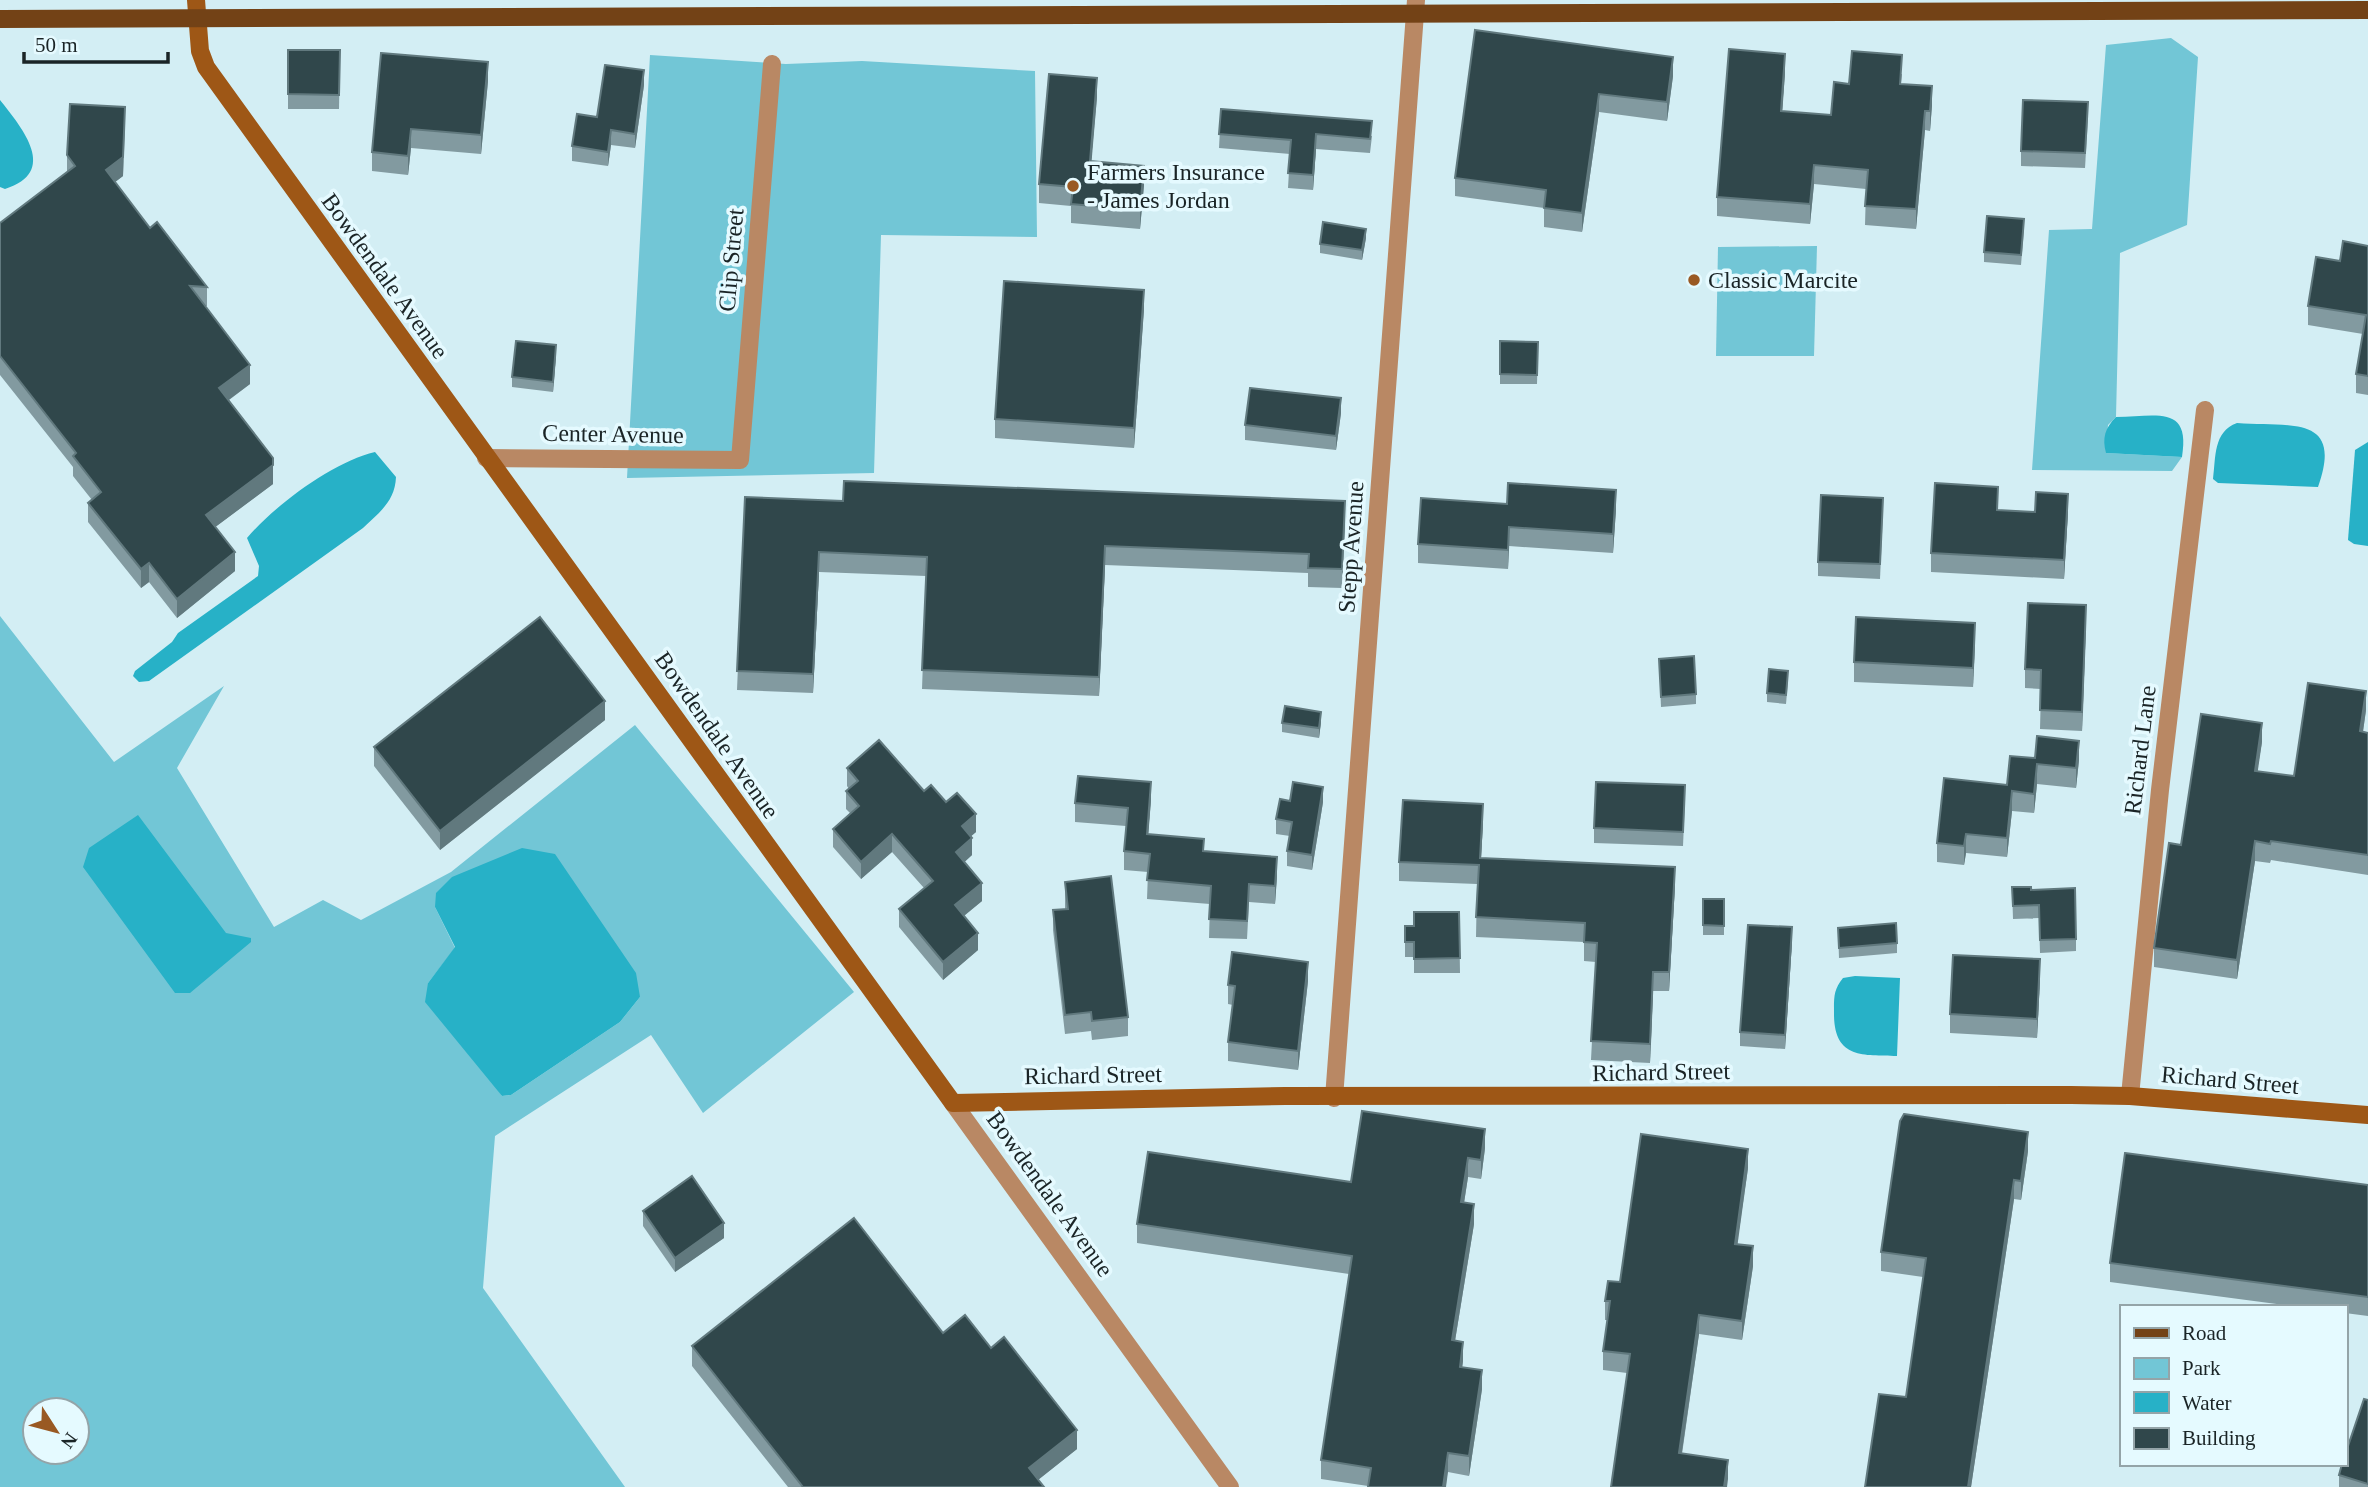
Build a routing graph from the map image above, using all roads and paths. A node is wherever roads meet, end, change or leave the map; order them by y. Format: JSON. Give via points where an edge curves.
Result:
{"nodes":[{"id":1,"x":196,"y":0,"type":"edge"},
{"id":2,"x":2043,"y":5,"type":"edge"},
{"id":3,"x":1932,"y":6,"type":"edge"},
{"id":4,"x":1091,"y":7,"type":"edge"},
{"id":5,"x":1416,"y":7,"type":"edge"},
{"id":6,"x":1517,"y":7,"type":"edge"},
{"id":7,"x":2368,"y":10,"type":"edge"},
{"id":8,"x":0,"y":19,"type":"edge"},
{"id":9,"x":197,"y":19,"type":"junction"},
{"id":10,"x":772,"y":64,"type":"dead end"},
{"id":11,"x":2205,"y":410,"type":"dead end"},
{"id":12,"x":486,"y":458,"type":"junction"},
{"id":13,"x":740,"y":460,"type":"joint"},
{"id":14,"x":2130,"y":1096,"type":"junction"},
{"id":15,"x":1334,"y":1098,"type":"junction"},
{"id":16,"x":953,"y":1103,"type":"junction"},
{"id":17,"x":2368,"y":1115,"type":"edge"},
{"id":18,"x":1230,"y":1487,"type":"edge"}],
"edges":[{"from":1,"to":9,"type":"street","name":"Bowdendale Avenue"},
{"from":2,"to":3,"type":"main road"},
{"from":2,"to":7,"type":"main road"},
{"from":3,"to":6,"type":"main road"},
{"from":4,"to":5,"type":"main road"},
{"from":4,"to":9,"type":"main road"},
{"from":5,"to":6,"type":"main road"},
{"from":5,"to":15,"type":"street","name":"Stepp Avenue"},
{"from":8,"to":9,"type":"main road"},
{"from":9,"to":12,"type":"street","name":"Bowdendale Avenue","via":[[206,67]]},
{"from":10,"to":13,"type":"street","name":"Clip Street"},
{"from":11,"to":14,"type":"street","name":"Richard Lane"},
{"from":12,"to":13,"type":"street","name":"Center Avenue"},
{"from":12,"to":16,"type":"street","name":"Bowdendale Avenue"},
{"from":14,"to":15,"type":"street","name":"Richard Street"},
{"from":14,"to":17,"type":"street","name":"Richard Street"},
{"from":15,"to":16,"type":"street","name":"Richard Street"},
{"from":16,"to":18,"type":"street","name":"Bowdendale Avenue"}]}
